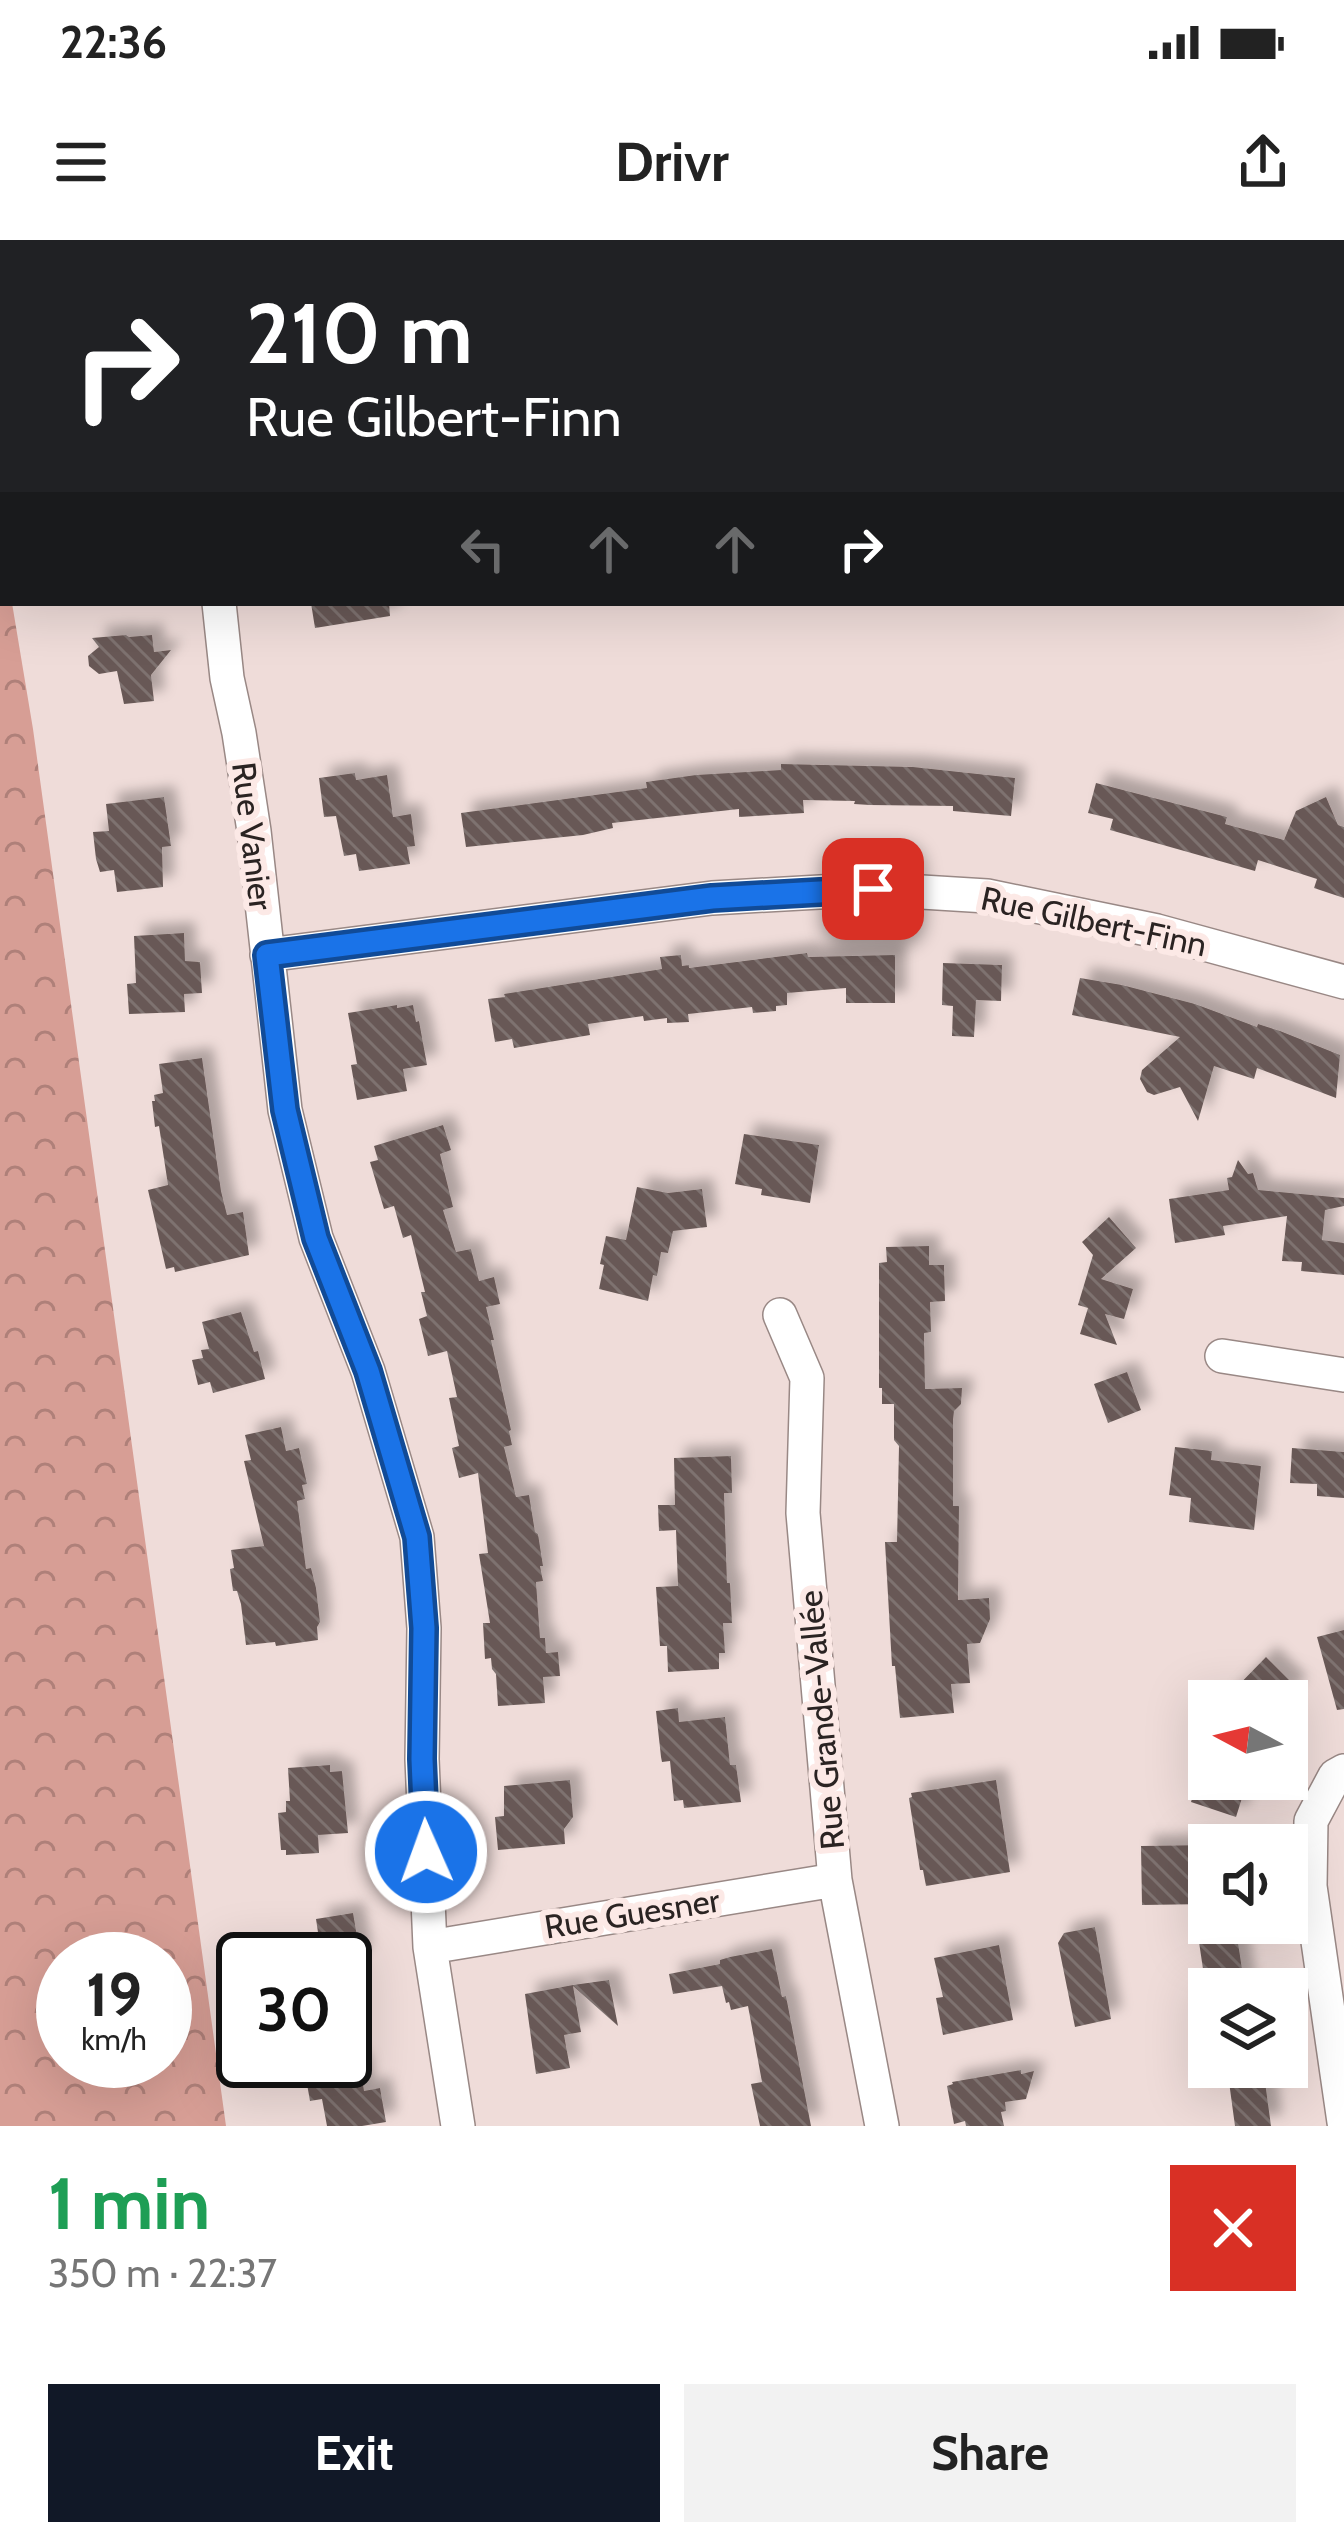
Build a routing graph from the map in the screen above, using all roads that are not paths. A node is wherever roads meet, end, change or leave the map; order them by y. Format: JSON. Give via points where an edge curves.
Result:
{"nodes":[{"id":1,"x":220,"y":606,"type":"edge"},
{"id":2,"x":267,"y":955,"type":"junction"},
{"id":3,"x":1344,"y":982,"type":"edge"},
{"id":4,"x":779,"y":1315,"type":"dead end"},
{"id":5,"x":1222,"y":1356,"type":"dead end"},
{"id":6,"x":1344,"y":1375,"type":"edge"},
{"id":7,"x":1344,"y":1772,"type":"edge"},
{"id":8,"x":835,"y":1880,"type":"junction"},
{"id":9,"x":430,"y":1947,"type":"junction"},
{"id":10,"x":1344,"y":2122,"type":"edge"},
{"id":11,"x":458,"y":2126,"type":"edge"},
{"id":12,"x":883,"y":2126,"type":"edge"}],
"edges":[{"from":1,"to":2,"type":"street","name":"Rue Vanier"},
{"from":2,"to":3,"type":"street","name":"Rue Gilbert-Finn","via":[[712,898],[873,889],[1004,899]]},
{"from":2,"to":9,"type":"street","name":"Rue Vanier","via":[[285,1110],[316,1238],[368,1371],[417,1537]]},
{"from":4,"to":8,"type":"street","name":"Rue Grande-Vallée","via":[[807,1378],[803,1513]]},
{"from":5,"to":6,"type":"street"},
{"from":7,"to":10,"type":"street","via":[[1311,1821],[1310,1886]]},
{"from":8,"to":9,"type":"street","name":"Rue Guesner"},
{"from":8,"to":12,"type":"street","name":"Rue Grande-Vallée"},
{"from":9,"to":11,"type":"street","name":"Rue Vanier"}]}
